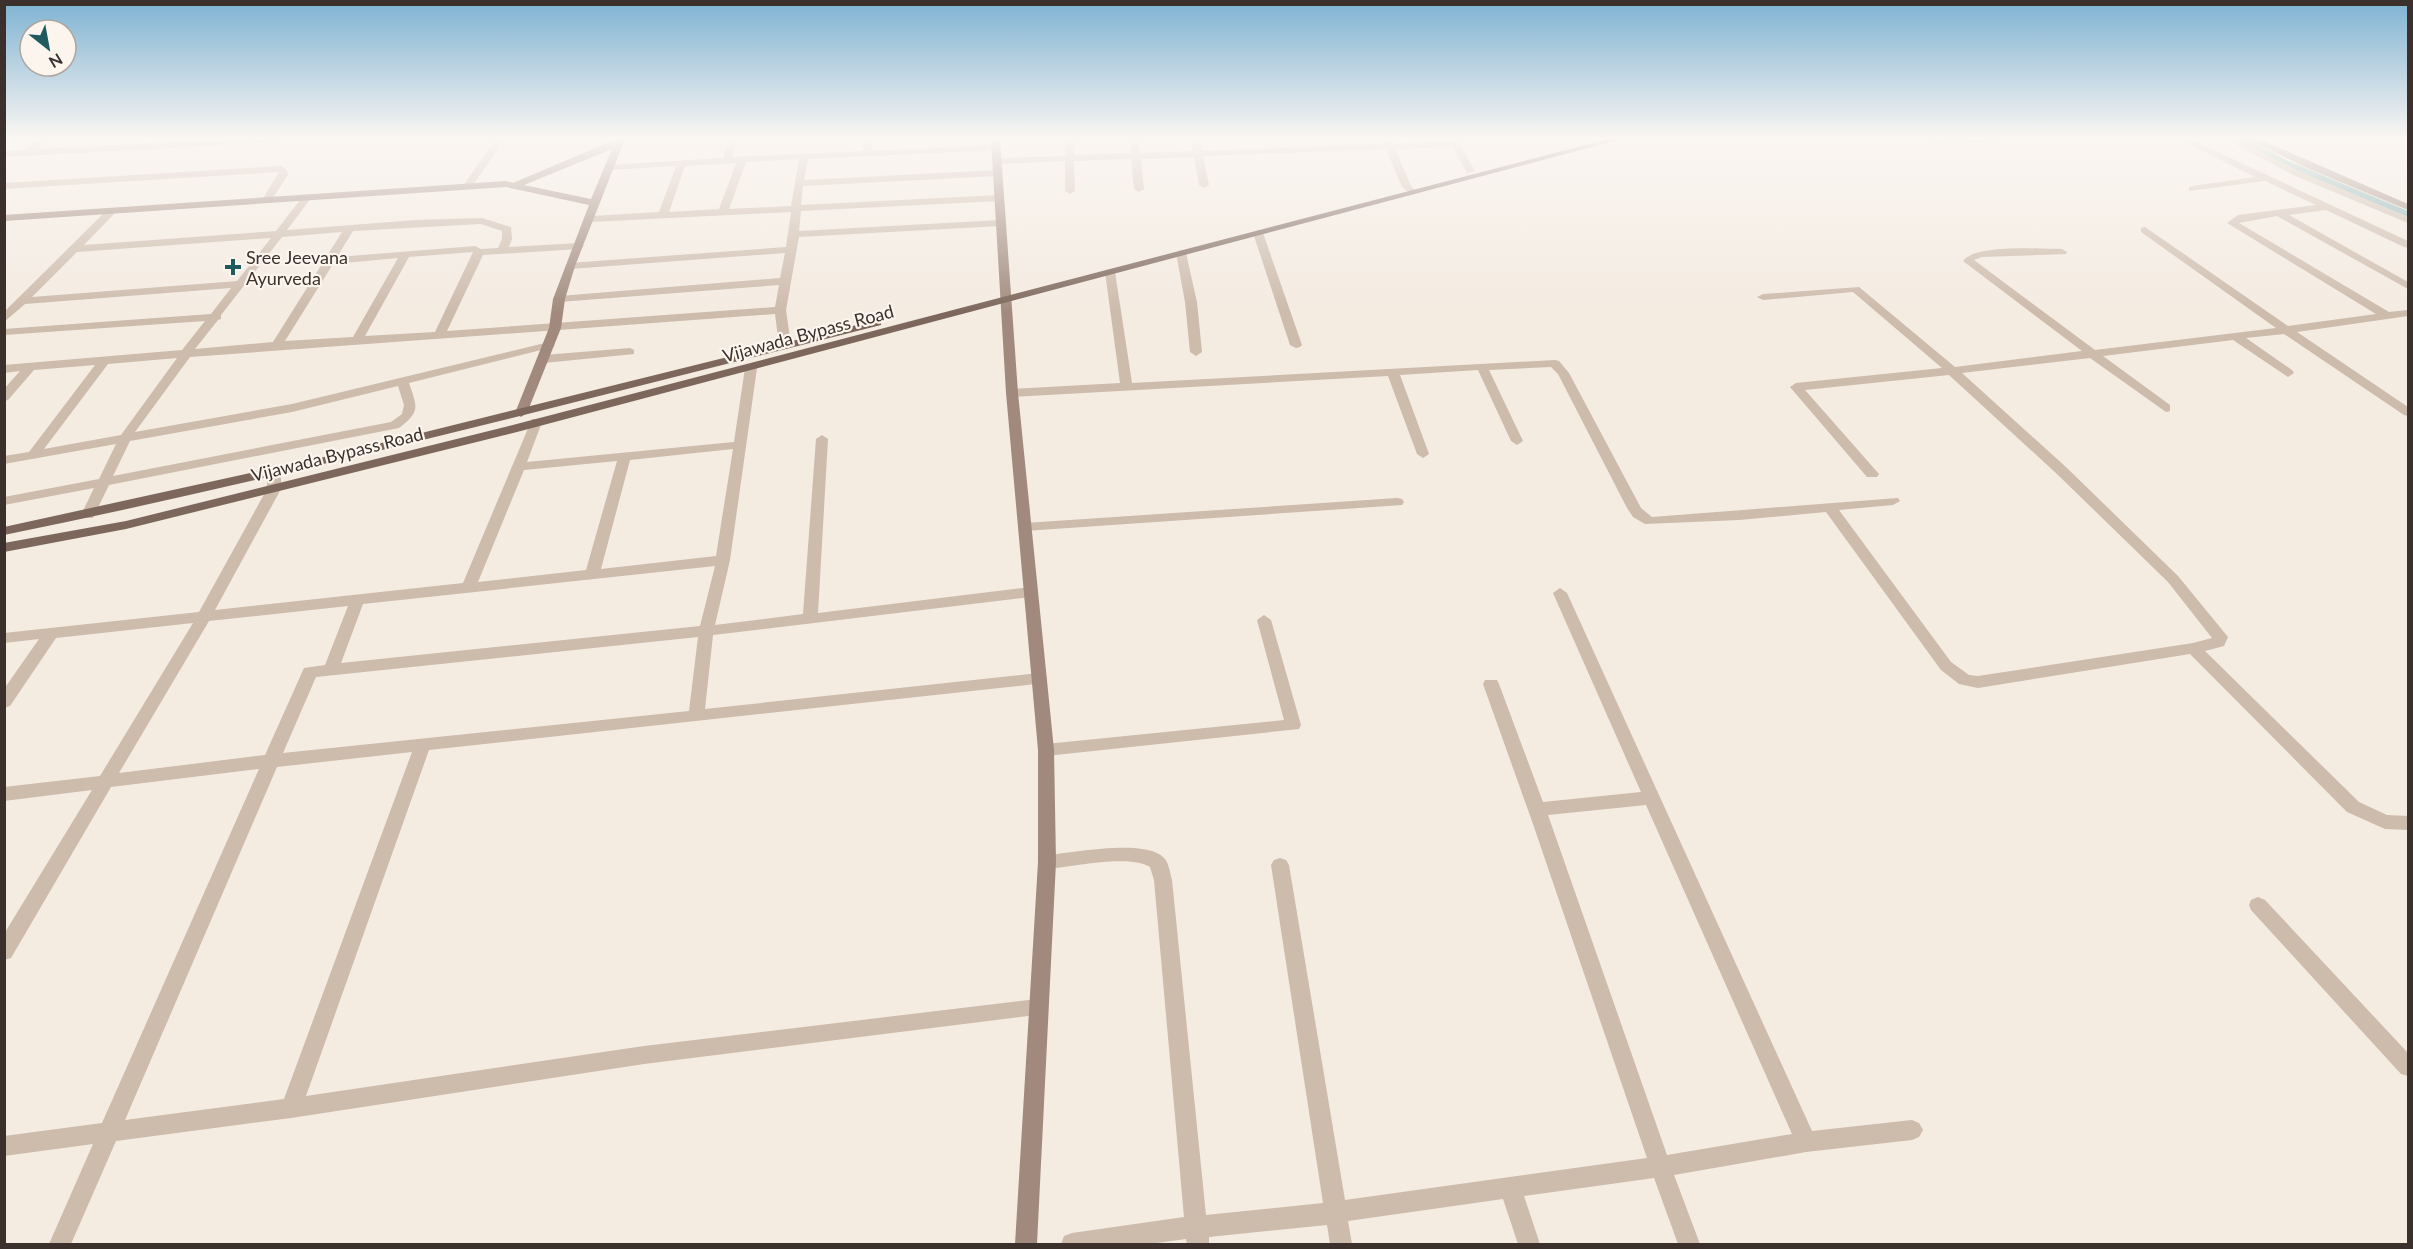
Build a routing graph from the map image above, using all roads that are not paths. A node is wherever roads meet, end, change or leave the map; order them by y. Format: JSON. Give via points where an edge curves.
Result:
{"nodes":[{"id":1,"x":269,"y":197,"type":"edge"},
{"id":2,"x":303,"y":197,"type":"edge"},
{"id":3,"x":307,"y":197,"type":"edge"},
{"id":4,"x":571,"y":197,"type":"edge"},
{"id":5,"x":597,"y":197,"type":"edge"},
{"id":6,"x":669,"y":197,"type":"edge"},
{"id":7,"x":728,"y":197,"type":"edge"},
{"id":8,"x":797,"y":197,"type":"edge"},
{"id":9,"x":1382,"y":197,"type":"edge"},
{"id":10,"x":1384,"y":197,"type":"edge"},
{"id":11,"x":2306,"y":197,"type":"edge"},
{"id":12,"x":2354,"y":197,"type":"edge"},
{"id":13,"x":2386,"y":197,"type":"edge"},
{"id":14,"x":999,"y":198,"type":"joint"},
{"id":15,"x":267,"y":200,"type":"junction"},
{"id":16,"x":594,"y":203,"type":"junction"},
{"id":17,"x":2327,"y":207,"type":"junction"},
{"id":18,"x":2409,"y":207,"type":"edge"},
{"id":19,"x":796,"y":208,"type":"junction"},
{"id":20,"x":112,"y":211,"type":"junction"},
{"id":21,"x":723,"y":212,"type":"junction"},
{"id":22,"x":2280,"y":214,"type":"junction"},
{"id":23,"x":663,"y":215,"type":"junction"},
{"id":24,"x":591,"y":219,"type":"junction"},
{"id":25,"x":7,"y":220,"type":"edge"},
{"id":26,"x":2409,"y":220,"type":"edge"},
{"id":27,"x":1000,"y":223,"type":"junction"},
{"id":28,"x":349,"y":229,"type":"junction"},
{"id":29,"x":2145,"y":230,"type":"dead end"},
{"id":30,"x":1257,"y":233,"type":"junction"},
{"id":31,"x":279,"y":234,"type":"junction"},
{"id":32,"x":794,"y":234,"type":"junction"},
{"id":33,"x":2409,"y":245,"type":"edge"},
{"id":34,"x":579,"y":246,"type":"junction"},
{"id":35,"x":74,"y":249,"type":"junction"},
{"id":36,"x":502,"y":250,"type":"junction"},
{"id":37,"x":790,"y":250,"type":"junction"},
{"id":38,"x":479,"y":252,"type":"junction"},
{"id":39,"x":2062,"y":252,"type":"dead end"},
{"id":40,"x":1181,"y":253,"type":"junction"},
{"id":41,"x":406,"y":254,"type":"junction"},
{"id":42,"x":329,"y":261,"type":"junction"},
{"id":43,"x":570,"y":266,"type":"junction"},
{"id":44,"x":1110,"y":272,"type":"junction"},
{"id":45,"x":784,"y":281,"type":"junction"},
{"id":46,"x":242,"y":284,"type":"junction"},
{"id":47,"x":2409,"y":286,"type":"edge"},
{"id":48,"x":1005,"y":294,"type":"junction"},
{"id":49,"x":1763,"y":297,"type":"dead end"},
{"id":50,"x":560,"y":298,"type":"junction"},
{"id":51,"x":22,"y":301,"type":"junction"},
{"id":52,"x":780,"y":310,"type":"junction"},
{"id":53,"x":2409,"y":313,"type":"edge"},
{"id":54,"x":217,"y":316,"type":"junction"},
{"id":55,"x":2387,"y":316,"type":"junction"},
{"id":56,"x":4,"y":319,"type":"edge"},
{"id":57,"x":555,"y":328,"type":"junction"},
{"id":58,"x":2286,"y":330,"type":"junction"},
{"id":59,"x":4,"y":332,"type":"edge"},
{"id":60,"x":440,"y":333,"type":"junction"},
{"id":61,"x":2235,"y":336,"type":"junction"},
{"id":62,"x":357,"y":339,"type":"junction"},
{"id":63,"x":277,"y":345,"type":"junction"},
{"id":64,"x":549,"y":345,"type":"junction"},
{"id":65,"x":785,"y":345,"type":"junction"},
{"id":66,"x":1296,"y":345,"type":"dead end"},
{"id":67,"x":187,"y":352,"type":"junction"},
{"id":68,"x":630,"y":352,"type":"dead end"},
{"id":69,"x":1196,"y":352,"type":"dead end"},
{"id":70,"x":2093,"y":353,"type":"junction"},
{"id":71,"x":544,"y":359,"type":"junction"},
{"id":72,"x":105,"y":360,"type":"junction"},
{"id":73,"x":31,"y":366,"type":"junction"},
{"id":74,"x":1482,"y":367,"type":"junction"},
{"id":75,"x":750,"y":368,"type":"junction"},
{"id":76,"x":4,"y":369,"type":"edge"},
{"id":77,"x":1952,"y":371,"type":"junction"},
{"id":78,"x":1393,"y":372,"type":"junction"},
{"id":79,"x":2288,"y":373,"type":"dead end"},
{"id":80,"x":402,"y":381,"type":"junction"},
{"id":81,"x":1126,"y":386,"type":"junction"},
{"id":82,"x":1012,"y":393,"type":"junction"},
{"id":83,"x":4,"y":397,"type":"edge"},
{"id":84,"x":2166,"y":408,"type":"dead end"},
{"id":85,"x":2409,"y":412,"type":"edge"},
{"id":86,"x":520,"y":413,"type":"junction"},
{"id":87,"x":536,"y":422,"type":"junction"},
{"id":88,"x":125,"y":438,"type":"junction"},
{"id":89,"x":822,"y":439,"type":"dead end"},
{"id":90,"x":1517,"y":441,"type":"dead end"},
{"id":91,"x":738,"y":445,"type":"junction"},
{"id":92,"x":1423,"y":454,"type":"dead end"},
{"id":93,"x":33,"y":455,"type":"junction"},
{"id":94,"x":625,"y":456,"type":"junction"},
{"id":95,"x":4,"y":460,"type":"edge"},
{"id":96,"x":519,"y":467,"type":"junction"},
{"id":97,"x":1872,"y":474,"type":"dead end"},
{"id":98,"x":274,"y":481,"type":"junction"},
{"id":99,"x":103,"y":484,"type":"junction"},
{"id":100,"x":4,"y":501,"type":"edge"},
{"id":101,"x":1893,"y":501,"type":"dead end"},
{"id":102,"x":1398,"y":502,"type":"dead end"},
{"id":103,"x":1829,"y":507,"type":"junction"},
{"id":104,"x":88,"y":515,"type":"junction"},
{"id":105,"x":1025,"y":527,"type":"junction"},
{"id":106,"x":4,"y":531,"type":"edge"},
{"id":107,"x":4,"y":548,"type":"edge"},
{"id":108,"x":723,"y":560,"type":"junction"},
{"id":109,"x":592,"y":574,"type":"junction"},
{"id":110,"x":468,"y":588,"type":"junction"},
{"id":111,"x":1031,"y":592,"type":"junction"},
{"id":112,"x":1560,"y":593,"type":"dead end"},
{"id":113,"x":357,"y":600,"type":"junction"},
{"id":114,"x":204,"y":616,"type":"junction"},
{"id":115,"x":810,"y":618,"type":"junction"},
{"id":116,"x":1264,"y":620,"type":"dead end"},
{"id":117,"x":706,"y":630,"type":"junction"},
{"id":118,"x":51,"y":633,"type":"junction"},
{"id":119,"x":4,"y":638,"type":"edge"},
{"id":120,"x":2193,"y":648,"type":"junction"},
{"id":121,"x":331,"y":670,"type":"junction"},
{"id":122,"x":1039,"y":679,"type":"junction"},
{"id":123,"x":1491,"y":684,"type":"dead end"},
{"id":124,"x":4,"y":702,"type":"edge"},
{"id":125,"x":696,"y":716,"type":"junction"},
{"id":126,"x":423,"y":745,"type":"junction"},
{"id":127,"x":1046,"y":750,"type":"junction"},
{"id":128,"x":272,"y":761,"type":"junction"},
{"id":129,"x":106,"y":782,"type":"junction"},
{"id":130,"x":4,"y":794,"type":"edge"},
{"id":131,"x":1651,"y":798,"type":"junction"},
{"id":132,"x":1539,"y":809,"type":"junction"},
{"id":133,"x":2409,"y":823,"type":"edge"},
{"id":134,"x":1047,"y":862,"type":"junction"},
{"id":135,"x":1280,"y":866,"type":"dead end"},
{"id":136,"x":2258,"y":905,"type":"dead end"},
{"id":137,"x":4,"y":952,"type":"edge"},
{"id":138,"x":1037,"y":1008,"type":"junction"},
{"id":139,"x":2409,"y":1067,"type":"edge"},
{"id":140,"x":291,"y":1108,"type":"junction"},
{"id":141,"x":110,"y":1130,"type":"junction"},
{"id":142,"x":1912,"y":1130,"type":"dead end"},
{"id":143,"x":1806,"y":1142,"type":"junction"},
{"id":144,"x":4,"y":1146,"type":"edge"},
{"id":145,"x":1660,"y":1167,"type":"junction"},
{"id":146,"x":1511,"y":1188,"type":"junction"},
{"id":147,"x":1334,"y":1213,"type":"junction"},
{"id":148,"x":1196,"y":1236,"type":"edge"},
{"id":149,"x":60,"y":1245,"type":"edge"},
{"id":150,"x":1026,"y":1245,"type":"edge"},
{"id":151,"x":1072,"y":1245,"type":"edge"},
{"id":152,"x":1341,"y":1245,"type":"edge"},
{"id":153,"x":1529,"y":1245,"type":"edge"},
{"id":154,"x":1689,"y":1245,"type":"edge"}],
"edges":[{"from":1,"to":15,"type":"street"},
{"from":2,"to":15,"type":"street"},
{"from":3,"to":31,"type":"street"},
{"from":4,"to":16,"type":"street"},
{"from":5,"to":16,"type":"street"},
{"from":6,"to":23,"type":"street"},
{"from":7,"to":21,"type":"street"},
{"from":8,"to":19,"type":"street"},
{"from":9,"to":48,"type":"main road","name":"Vijawada Bypass Road"},
{"from":10,"to":30,"type":"main road","name":"Vijawada Bypass Road"},
{"from":11,"to":17,"type":"street"},
{"from":12,"to":26,"type":"street"},
{"from":13,"to":18,"type":"street"},
{"from":14,"to":19,"type":"street"},
{"from":14,"to":27,"type":"street"},
{"from":15,"to":20,"type":"street"},
{"from":16,"to":24,"type":"street"},
{"from":17,"to":22,"type":"street"},
{"from":17,"to":33,"type":"street"},
{"from":19,"to":21,"type":"street"},
{"from":19,"to":32,"type":"street"},
{"from":20,"to":25,"type":"street"},
{"from":20,"to":35,"type":"street"},
{"from":21,"to":23,"type":"street"},
{"from":22,"to":47,"type":"street"},
{"from":22,"to":55,"type":"street","via":[[2238,218],[2232,224]]},
{"from":23,"to":24,"type":"street"},
{"from":24,"to":34,"type":"street"},
{"from":27,"to":32,"type":"street"},
{"from":27,"to":48,"type":"street"},
{"from":28,"to":31,"type":"street"},
{"from":28,"to":36,"type":"street","via":[[482,221],[507,229]]},
{"from":28,"to":42,"type":"street"},
{"from":29,"to":58,"type":"street"},
{"from":30,"to":40,"type":"main road","name":"Vijawada Bypass Road"},
{"from":30,"to":66,"type":"street"},
{"from":31,"to":35,"type":"street"},
{"from":31,"to":46,"type":"street"},
{"from":32,"to":37,"type":"street"},
{"from":34,"to":36,"type":"street"},
{"from":34,"to":43,"type":"street"},
{"from":35,"to":51,"type":"street"},
{"from":36,"to":38,"type":"street"},
{"from":37,"to":43,"type":"street"},
{"from":37,"to":45,"type":"street"},
{"from":38,"to":41,"type":"street","via":[[467,249]]},
{"from":38,"to":60,"type":"street"},
{"from":39,"to":70,"type":"street","via":[[1981,254],[1968,261]]},
{"from":40,"to":44,"type":"main road","name":"Vijawada Bypass Road"},
{"from":40,"to":69,"type":"street"},
{"from":41,"to":42,"type":"street"},
{"from":41,"to":62,"type":"street"},
{"from":42,"to":63,"type":"street"},
{"from":43,"to":50,"type":"street"},
{"from":44,"to":48,"type":"main road","name":"Vijawada Bypass Road"},
{"from":44,"to":81,"type":"street"},
{"from":45,"to":50,"type":"street"},
{"from":45,"to":52,"type":"street"},
{"from":46,"to":51,"type":"street"},
{"from":46,"to":54,"type":"street"},
{"from":48,"to":65,"type":"main road","name":"Vijawada Bypass Road"},
{"from":48,"to":75,"type":"main road","name":"Vijawada Bypass Road"},
{"from":48,"to":82,"type":"street"},
{"from":49,"to":77,"type":"street","via":[[1855,289]]},
{"from":50,"to":57,"type":"street"},
{"from":51,"to":56,"type":"street"},
{"from":52,"to":57,"type":"street"},
{"from":52,"to":65,"type":"street"},
{"from":53,"to":55,"type":"street"},
{"from":54,"to":59,"type":"street"},
{"from":54,"to":67,"type":"street"},
{"from":55,"to":58,"type":"street"},
{"from":57,"to":60,"type":"street"},
{"from":57,"to":64,"type":"street"},
{"from":58,"to":61,"type":"street"},
{"from":58,"to":85,"type":"street"},
{"from":60,"to":62,"type":"street"},
{"from":61,"to":70,"type":"street"},
{"from":61,"to":79,"type":"street"},
{"from":62,"to":63,"type":"street"},
{"from":63,"to":67,"type":"street"},
{"from":64,"to":71,"type":"street"},
{"from":64,"to":80,"type":"street"},
{"from":65,"to":86,"type":"main road","name":"Vijawada Bypass Road"},
{"from":67,"to":72,"type":"street"},
{"from":67,"to":88,"type":"street"},
{"from":68,"to":71,"type":"street"},
{"from":70,"to":77,"type":"street"},
{"from":70,"to":84,"type":"street"},
{"from":71,"to":86,"type":"street"},
{"from":72,"to":73,"type":"street"},
{"from":72,"to":93,"type":"street"},
{"from":73,"to":76,"type":"street"},
{"from":73,"to":83,"type":"street"},
{"from":74,"to":78,"type":"street"},
{"from":74,"to":90,"type":"street"},
{"from":74,"to":103,"type":"street","via":[[1548,363],[1560,368],[1634,508],[1650,521]]},
{"from":75,"to":87,"type":"main road","name":"Vijawada Bypass Road"},
{"from":75,"to":91,"type":"street"},
{"from":77,"to":97,"type":"street","via":[[1796,387]]},
{"from":77,"to":120,"type":"street","via":[[2173,579],[2220,637],[2219,642]]},
{"from":78,"to":81,"type":"street"},
{"from":78,"to":92,"type":"street"},
{"from":80,"to":88,"type":"street","via":[[292,408]]},
{"from":80,"to":99,"type":"street","via":[[410,405],[408,415],[395,425]]},
{"from":81,"to":82,"type":"street"},
{"from":82,"to":105,"type":"street"},
{"from":86,"to":98,"type":"main road","name":"Vijawada Bypass Road"},
{"from":87,"to":96,"type":"street"},
{"from":87,"to":98,"type":"main road","name":"Vijawada Bypass Road"},
{"from":88,"to":93,"type":"street"},
{"from":88,"to":99,"type":"street"},
{"from":89,"to":115,"type":"street"},
{"from":91,"to":94,"type":"street"},
{"from":91,"to":108,"type":"street"},
{"from":93,"to":95,"type":"street"},
{"from":94,"to":96,"type":"street"},
{"from":94,"to":109,"type":"street"},
{"from":96,"to":110,"type":"street"},
{"from":98,"to":104,"type":"main road","name":"Vijawada Bypass Road"},
{"from":98,"to":107,"type":"main road","name":"Vijawada Bypass Road","via":[[126,525]]},
{"from":98,"to":114,"type":"street"},
{"from":99,"to":100,"type":"street"},
{"from":99,"to":104,"type":"street"},
{"from":101,"to":103,"type":"street"},
{"from":102,"to":105,"type":"street"},
{"from":103,"to":120,"type":"street","via":[[1946,666],[1965,680],[1978,682]]},
{"from":104,"to":106,"type":"main road","name":"Vijawada Bypass Road"},
{"from":105,"to":111,"type":"street"},
{"from":108,"to":109,"type":"street"},
{"from":108,"to":117,"type":"street"},
{"from":109,"to":110,"type":"street"},
{"from":110,"to":113,"type":"street"},
{"from":111,"to":115,"type":"street"},
{"from":111,"to":122,"type":"street"},
{"from":112,"to":131,"type":"street"},
{"from":113,"to":114,"type":"street"},
{"from":113,"to":121,"type":"street"},
{"from":114,"to":118,"type":"street"},
{"from":114,"to":129,"type":"street"},
{"from":115,"to":117,"type":"street"},
{"from":116,"to":127,"type":"street","via":[[1293,725]]},
{"from":117,"to":121,"type":"street"},
{"from":117,"to":125,"type":"street"},
{"from":118,"to":119,"type":"street"},
{"from":118,"to":124,"type":"street"},
{"from":120,"to":133,"type":"street","via":[[2353,807],[2385,822]]},
{"from":121,"to":128,"type":"street","via":[[310,672]]},
{"from":122,"to":125,"type":"street"},
{"from":122,"to":127,"type":"street"},
{"from":123,"to":132,"type":"street"},
{"from":125,"to":126,"type":"street"},
{"from":126,"to":128,"type":"street"},
{"from":126,"to":140,"type":"street"},
{"from":127,"to":134,"type":"street"},
{"from":128,"to":129,"type":"street"},
{"from":128,"to":141,"type":"street"},
{"from":129,"to":130,"type":"street"},
{"from":129,"to":137,"type":"street"},
{"from":131,"to":132,"type":"street"},
{"from":131,"to":143,"type":"street"},
{"from":132,"to":145,"type":"street"},
{"from":134,"to":138,"type":"street"},
{"from":134,"to":148,"type":"street","via":[[1131,855],[1149,857],[1157,863],[1163,880]]},
{"from":135,"to":147,"type":"street"},
{"from":136,"to":139,"type":"street"},
{"from":138,"to":140,"type":"street","via":[[644,1055]]},
{"from":138,"to":150,"type":"street"},
{"from":140,"to":141,"type":"street"},
{"from":141,"to":144,"type":"street"},
{"from":141,"to":149,"type":"street"},
{"from":142,"to":143,"type":"street"},
{"from":143,"to":145,"type":"street"},
{"from":145,"to":146,"type":"street"},
{"from":145,"to":154,"type":"street"},
{"from":146,"to":147,"type":"street"},
{"from":146,"to":153,"type":"street"},
{"from":147,"to":148,"type":"street"},
{"from":147,"to":152,"type":"street"},
{"from":148,"to":151,"type":"street"}]}
